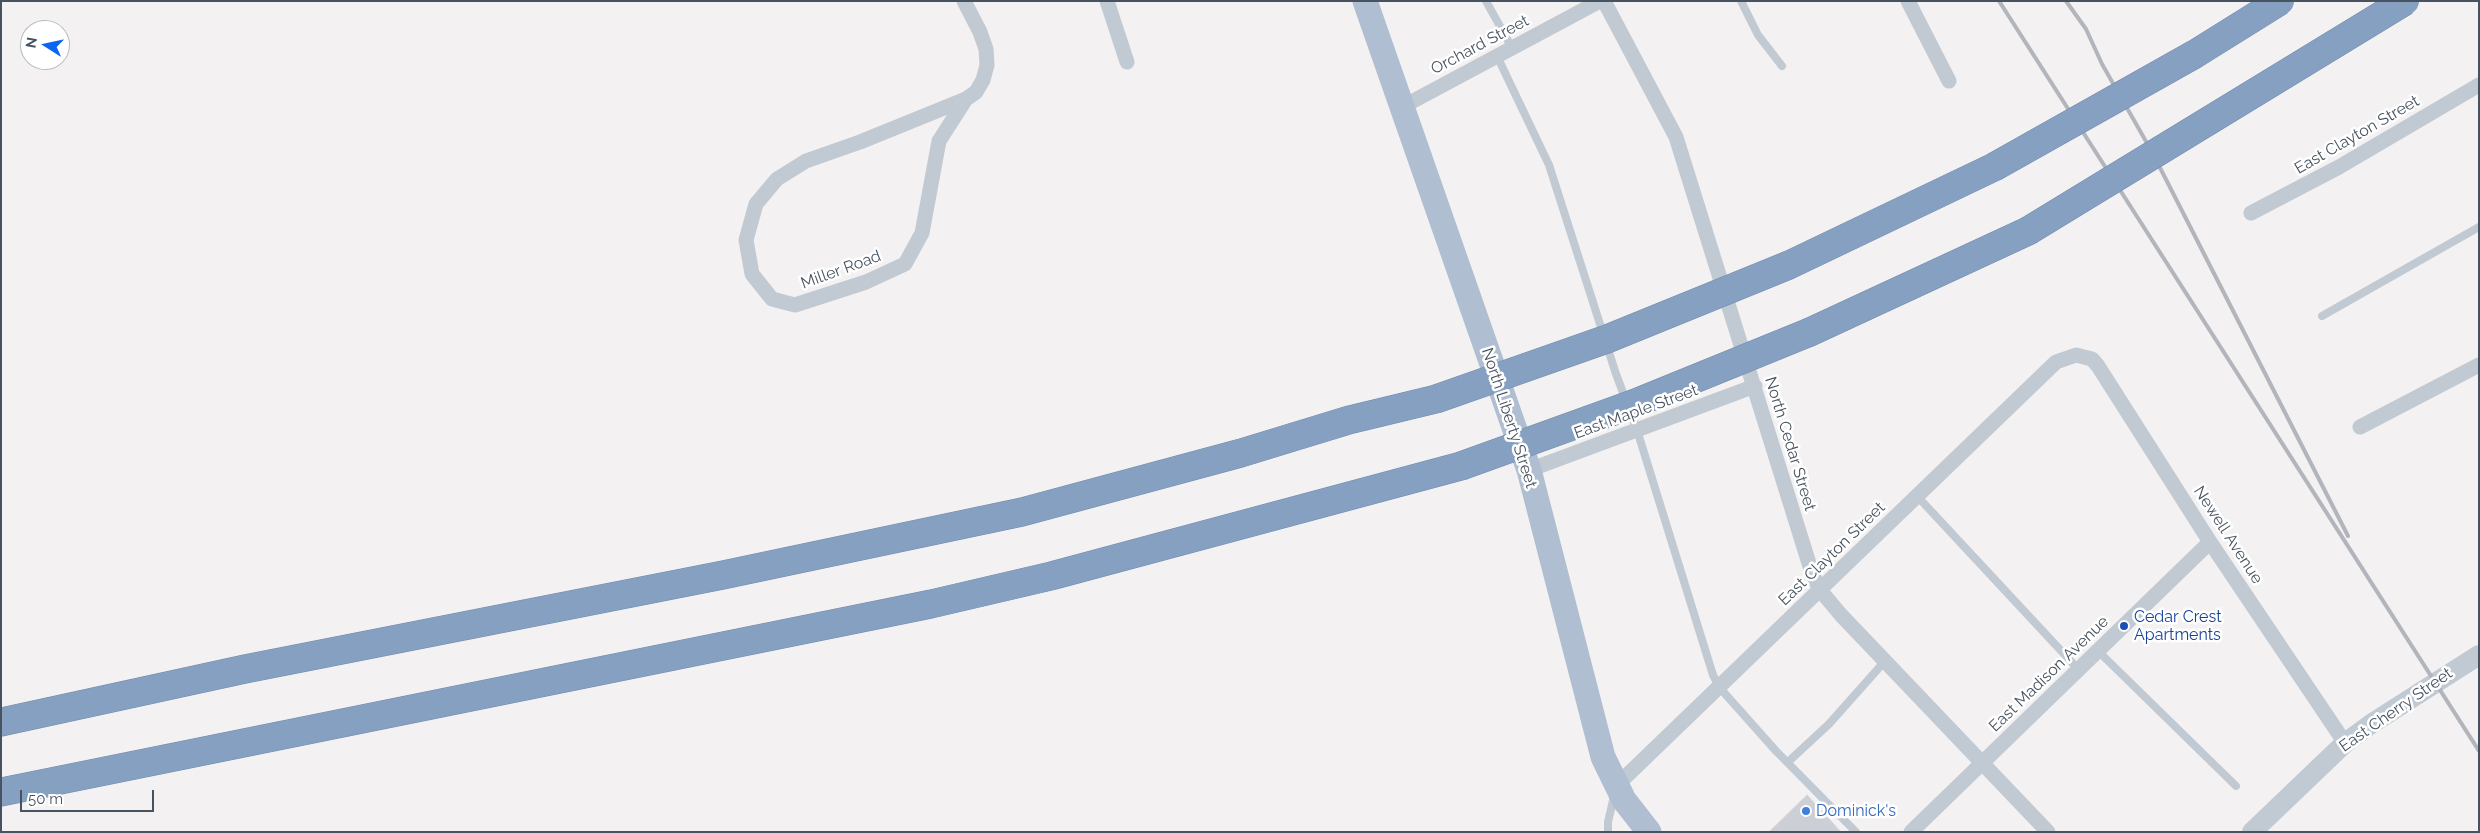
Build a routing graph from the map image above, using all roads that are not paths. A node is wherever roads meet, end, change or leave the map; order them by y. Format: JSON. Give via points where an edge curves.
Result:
{"nodes":[{"id":1,"x":964,"y":1,"type":"edge"},
{"id":2,"x":1107,"y":1,"type":"edge"},
{"id":3,"x":1365,"y":1,"type":"edge"},
{"id":4,"x":1486,"y":1,"type":"edge"},
{"id":5,"x":1602,"y":1,"type":"edge"},
{"id":6,"x":1741,"y":1,"type":"edge"},
{"id":7,"x":1908,"y":1,"type":"edge"},
{"id":8,"x":2280,"y":1,"type":"edge"},
{"id":9,"x":2405,"y":1,"type":"edge"},
{"id":10,"x":1512,"y":48,"type":"junction"},
{"id":11,"x":1497,"y":56,"type":"junction"},
{"id":12,"x":1127,"y":62,"type":"dead end"},
{"id":13,"x":1782,"y":66,"type":"dead end"},
{"id":14,"x":1949,"y":81,"type":"dead end"},
{"id":15,"x":2479,"y":85,"type":"edge"},
{"id":16,"x":966,"y":99,"type":"junction"},
{"id":17,"x":1402,"y":106,"type":"junction"},
{"id":18,"x":2251,"y":214,"type":"dead end"},
{"id":19,"x":2479,"y":227,"type":"edge"},
{"id":20,"x":2322,"y":316,"type":"dead end"},
{"id":21,"x":2076,"y":354,"type":"joint"},
{"id":22,"x":2479,"y":365,"type":"edge"},
{"id":23,"x":1755,"y":386,"type":"junction"},
{"id":24,"x":2360,"y":428,"type":"dead end"},
{"id":25,"x":1637,"y":430,"type":"junction"},
{"id":26,"x":1529,"y":470,"type":"junction"},
{"id":27,"x":1918,"y":496,"type":"junction"},
{"id":28,"x":2210,"y":542,"type":"junction"},
{"id":29,"x":1820,"y":590,"type":"junction"},
{"id":30,"x":2098,"y":652,"type":"junction"},
{"id":31,"x":2479,"y":655,"type":"edge"},
{"id":32,"x":1885,"y":661,"type":"junction"},
{"id":33,"x":2079,"y":670,"type":"junction"},
{"id":34,"x":1719,"y":687,"type":"junction"},
{"id":35,"x":1,"y":722,"type":"edge"},
{"id":36,"x":2345,"y":743,"type":"junction"},
{"id":37,"x":1788,"y":762,"type":"junction"},
{"id":38,"x":1982,"y":763,"type":"junction"},
{"id":39,"x":1616,"y":786,"type":"junction"},
{"id":40,"x":2236,"y":786,"type":"dead end"},
{"id":41,"x":1,"y":792,"type":"edge"},
{"id":42,"x":2263,"y":828,"type":"edge"},
{"id":43,"x":1608,"y":832,"type":"edge"},
{"id":44,"x":1649,"y":832,"type":"edge"},
{"id":45,"x":1856,"y":832,"type":"edge"},
{"id":46,"x":1912,"y":832,"type":"edge"},
{"id":47,"x":2048,"y":832,"type":"edge"}],
"edges":[{"from":1,"to":16,"type":"street","name":"Miller Road","via":[[980,32],[987,64],[976,92]]},
{"from":2,"to":12,"type":"street"},
{"from":3,"to":17,"type":"main road","name":"North Liberty Street"},
{"from":4,"to":10,"type":"lane"},
{"from":5,"to":10,"type":"street","name":"Orchard Street"},
{"from":5,"to":23,"type":"street","name":"North Cedar Street","via":[[1676,138]]},
{"from":6,"to":13,"type":"lane","via":[[1758,35]]},
{"from":7,"to":14,"type":"street"},
{"from":8,"to":35,"type":"highway","bridge":true,"via":[[2195,54],[1994,167],[1789,264],[1607,339],[1436,399],[1349,420],[1022,512],[724,576],[246,669]]},
{"from":9,"to":41,"type":"highway","bridge":true,"via":[[2028,231],[1810,332],[1633,404],[1461,466],[1287,511],[1170,546],[931,604]]},
{"from":10,"to":11,"type":"street","name":"Orchard Street"},
{"from":11,"to":17,"type":"street","name":"Orchard Street"},
{"from":11,"to":25,"type":"lane","via":[[1549,165]]},
{"from":15,"to":18,"type":"street","name":"East Clayton Street"},
{"from":16,"to":16,"type":"street","name":"Miller Road","via":[[940,141],[922,233],[905,264],[866,282],[795,305],[772,299],[752,274],[746,240],[756,204],[777,179],[806,161]]},
{"from":17,"to":26,"type":"main road","name":"North Liberty Street"},
{"from":19,"to":20,"type":"lane"},
{"from":21,"to":27,"type":"street","name":"East Clayton Street","via":[[2056,362]]},
{"from":21,"to":28,"type":"street","name":"Newell Avenue","via":[[2092,359],[2098,366]]},
{"from":22,"to":24,"type":"street"},
{"from":23,"to":25,"type":"street","name":"East Maple Street"},
{"from":23,"to":29,"type":"street","name":"North Cedar Street"},
{"from":25,"to":26,"type":"street","name":"East Maple Street"},
{"from":25,"to":34,"type":"lane"},
{"from":26,"to":39,"type":"main road","name":"North Liberty Street","via":[[1598,741]]},
{"from":27,"to":29,"type":"street","name":"East Clayton Street"},
{"from":27,"to":33,"type":"lane"},
{"from":28,"to":30,"type":"street","name":"East Madison Avenue"},
{"from":28,"to":36,"type":"street","name":"Newell Avenue"},
{"from":29,"to":32,"type":"street","name":"North Cedar Street"},
{"from":29,"to":34,"type":"street","name":"East Clayton Street"},
{"from":30,"to":33,"type":"street","name":"East Madison Avenue"},
{"from":30,"to":40,"type":"lane"},
{"from":31,"to":36,"type":"street","name":"East Cherry Street"},
{"from":32,"to":37,"type":"lane","via":[[1829,724]]},
{"from":32,"to":38,"type":"street","name":"North Cedar Street"},
{"from":33,"to":38,"type":"street","name":"East Madison Avenue"},
{"from":34,"to":37,"type":"lane"},
{"from":34,"to":39,"type":"street","name":"East Clayton Street"},
{"from":36,"to":42,"type":"street","name":"East Cherry Street"},
{"from":37,"to":45,"type":"lane"},
{"from":38,"to":46,"type":"street","name":"East Madison Avenue"},
{"from":38,"to":47,"type":"street","name":"North Cedar Street"},
{"from":39,"to":43,"type":"lane"},
{"from":39,"to":44,"type":"main road","name":"North Liberty Street","via":[[1632,813]]}]}
